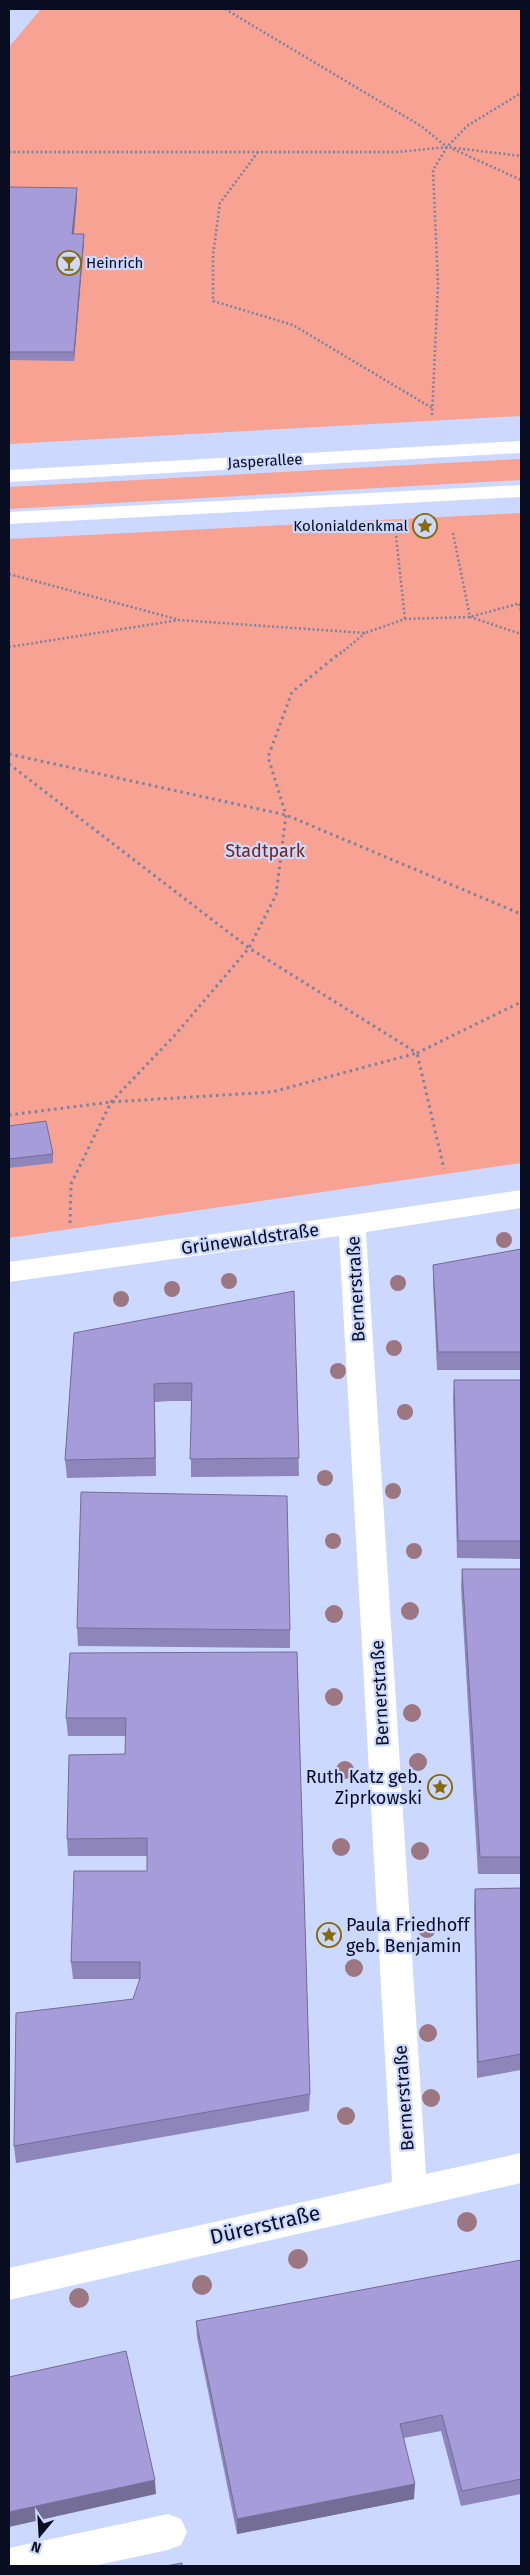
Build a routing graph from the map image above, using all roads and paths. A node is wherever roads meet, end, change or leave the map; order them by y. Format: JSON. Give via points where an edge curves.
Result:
{"nodes":[{"id":1,"x":225,"y":9,"type":"edge"},
{"id":2,"x":521,"y":93,"type":"edge"},
{"id":3,"x":447,"y":147,"type":"junction"},
{"id":4,"x":9,"y":152,"type":"edge"},
{"id":5,"x":258,"y":152,"type":"junction"},
{"id":6,"x":521,"y":156,"type":"edge"},
{"id":7,"x":521,"y":180,"type":"edge"},
{"id":8,"x":432,"y":408,"type":"junction"},
{"id":9,"x":432,"y":418,"type":"dead end"},
{"id":10,"x":521,"y":447,"type":"edge"},
{"id":11,"x":9,"y":476,"type":"edge"},
{"id":12,"x":521,"y":491,"type":"edge"},
{"id":13,"x":9,"y":518,"type":"edge"},
{"id":14,"x":453,"y":532,"type":"dead end"},
{"id":15,"x":396,"y":534,"type":"dead end"},
{"id":16,"x":9,"y":574,"type":"edge"},
{"id":17,"x":520,"y":604,"type":"edge"},
{"id":18,"x":521,"y":612,"type":"edge"},
{"id":19,"x":470,"y":617,"type":"junction"},
{"id":20,"x":405,"y":619,"type":"junction"},
{"id":21,"x":179,"y":620,"type":"junction"},
{"id":22,"x":365,"y":632,"type":"junction"},
{"id":23,"x":521,"y":634,"type":"edge"},
{"id":24,"x":9,"y":647,"type":"edge"},
{"id":25,"x":9,"y":754,"type":"edge"},
{"id":26,"x":9,"y":764,"type":"edge"},
{"id":27,"x":286,"y":815,"type":"junction"},
{"id":28,"x":521,"y":914,"type":"edge"},
{"id":29,"x":249,"y":948,"type":"junction"},
{"id":30,"x":521,"y":1002,"type":"edge"},
{"id":31,"x":417,"y":1053,"type":"junction"},
{"id":32,"x":111,"y":1102,"type":"junction"},
{"id":33,"x":9,"y":1116,"type":"edge"},
{"id":34,"x":446,"y":1178,"type":"dead end"},
{"id":35,"x":521,"y":1199,"type":"edge"},
{"id":36,"x":352,"y":1225,"type":"junction"},
{"id":37,"x":70,"y":1233,"type":"dead end"},
{"id":38,"x":9,"y":1272,"type":"edge"},
{"id":39,"x":521,"y":2168,"type":"edge"},
{"id":40,"x":410,"y":2192,"type":"junction"},
{"id":41,"x":9,"y":2284,"type":"edge"},
{"id":42,"x":168,"y":2532,"type":"dead end"},
{"id":43,"x":9,"y":2566,"type":"edge"}],
"edges":[{"from":1,"to":3,"type":"path","via":[[421,126]]},
{"from":2,"to":3,"type":"path","via":[[468,126]]},
{"from":3,"to":5,"type":"path","via":[[398,152]]},
{"from":3,"to":6,"type":"path"},
{"from":3,"to":7,"type":"path"},
{"from":3,"to":8,"type":"path","via":[[433,170],[438,284]]},
{"from":4,"to":5,"type":"path"},
{"from":5,"to":8,"type":"path","via":[[220,203],[213,255],[213,301],[293,325]]},
{"from":8,"to":9,"type":"path"},
{"from":10,"to":11,"type":"street","name":"Jasperallee"},
{"from":12,"to":13,"type":"street"},
{"from":14,"to":19,"type":"path"},
{"from":15,"to":20,"type":"path"},
{"from":16,"to":21,"type":"path"},
{"from":17,"to":18,"type":"path"},
{"from":17,"to":19,"type":"path"},
{"from":19,"to":20,"type":"path"},
{"from":19,"to":23,"type":"path"},
{"from":20,"to":22,"type":"path"},
{"from":21,"to":22,"type":"path"},
{"from":21,"to":24,"type":"path"},
{"from":22,"to":27,"type":"path","via":[[292,692],[268,758]]},
{"from":25,"to":27,"type":"path"},
{"from":26,"to":29,"type":"path"},
{"from":27,"to":28,"type":"path"},
{"from":27,"to":29,"type":"path","via":[[276,895]]},
{"from":29,"to":31,"type":"path"},
{"from":29,"to":32,"type":"path","via":[[175,1035]]},
{"from":30,"to":31,"type":"path"},
{"from":31,"to":32,"type":"path","via":[[272,1092]]},
{"from":31,"to":34,"type":"path"},
{"from":32,"to":33,"type":"path"},
{"from":32,"to":37,"type":"path","via":[[71,1184]]},
{"from":35,"to":36,"type":"street","name":"Grünewaldstraße"},
{"from":36,"to":38,"type":"street","name":"Grünewaldstraße"},
{"from":36,"to":40,"type":"street","name":"Bernerstraße"},
{"from":39,"to":40,"type":"street","name":"Dürerstraße"},
{"from":40,"to":41,"type":"street","name":"Dürerstraße"},
{"from":42,"to":43,"type":"street"}]}
